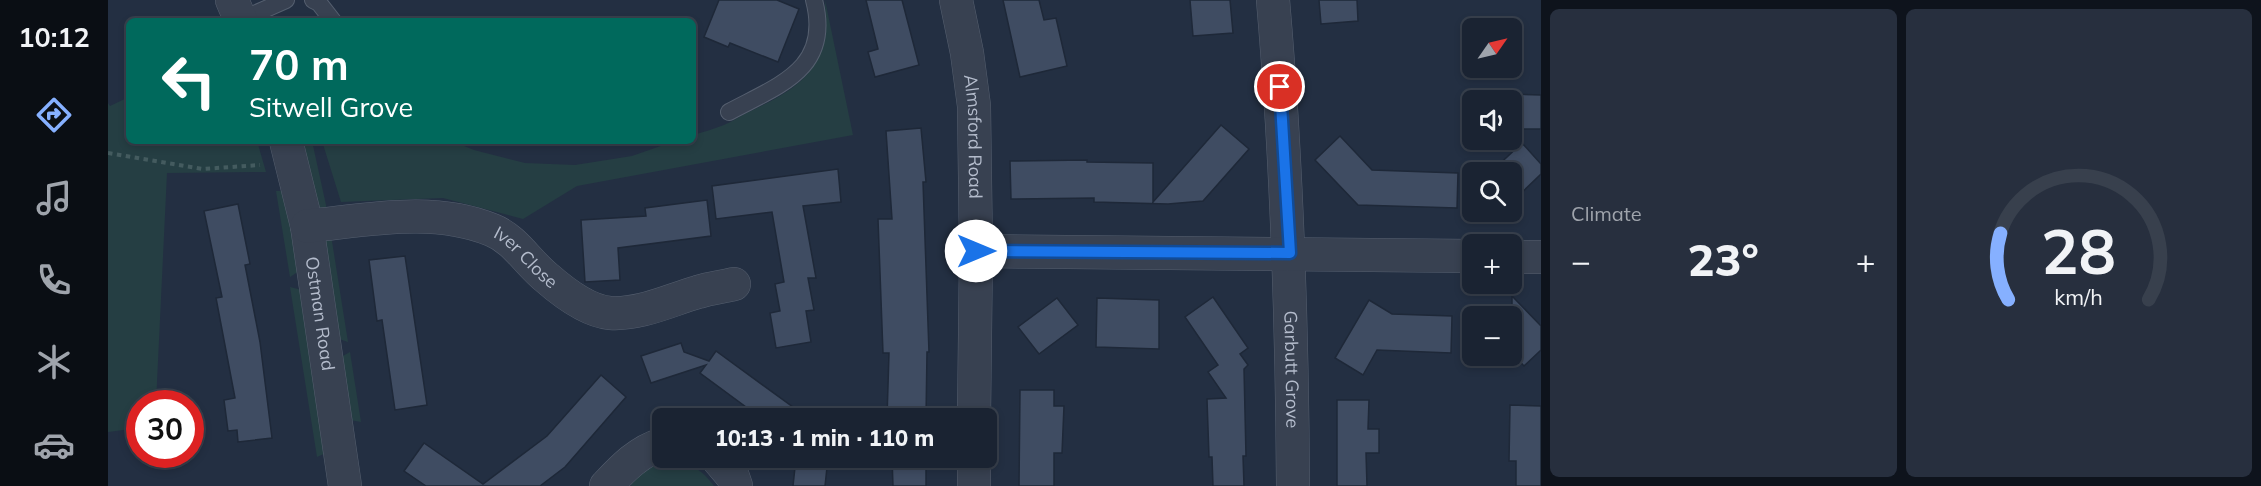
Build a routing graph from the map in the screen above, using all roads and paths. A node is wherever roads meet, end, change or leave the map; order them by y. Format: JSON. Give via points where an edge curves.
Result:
{"nodes":[{"id":1,"x":286,"y":0,"type":"edge"},
{"id":2,"x":313,"y":0,"type":"edge"},
{"id":3,"x":814,"y":0,"type":"edge"},
{"id":4,"x":956,"y":0,"type":"edge"},
{"id":5,"x":1273,"y":0,"type":"edge"},
{"id":6,"x":238,"y":14,"type":"edge"},
{"id":7,"x":331,"y":18,"type":"edge"},
{"id":8,"x":729,"y":112,"type":"dead end"},
{"id":9,"x":288,"y":148,"type":"edge"},
{"id":10,"x":108,"y":153,"type":"edge"},
{"id":11,"x":307,"y":226,"type":"junction"},
{"id":12,"x":976,"y":251,"type":"junction"},
{"id":13,"x":1290,"y":253,"type":"junction"},
{"id":14,"x":1462,"y":256,"type":"edge"},
{"id":15,"x":1522,"y":257,"type":"edge"},
{"id":16,"x":1541,"y":257,"type":"edge"},
{"id":17,"x":734,"y":284,"type":"dead end"},
{"id":18,"x":974,"y":408,"type":"edge"},
{"id":19,"x":652,"y":447,"type":"edge"},
{"id":20,"x":725,"y":468,"type":"edge"},
{"id":21,"x":974,"y":468,"type":"edge"},
{"id":22,"x":345,"y":486,"type":"edge"},
{"id":23,"x":606,"y":486,"type":"edge"},
{"id":24,"x":736,"y":486,"type":"edge"},
{"id":25,"x":974,"y":486,"type":"edge"},
{"id":26,"x":1293,"y":486,"type":"edge"}],
"edges":[{"from":1,"to":6,"type":"lane"},
{"from":2,"to":7,"type":"lane"},
{"from":3,"to":8,"type":"lane","via":[[816,44],[807,63],[787,81]]},
{"from":4,"to":12,"type":"street","name":"Almsford Road","via":[[974,106]]},
{"from":5,"to":13,"type":"street","name":"Garbutt Grove"},
{"from":9,"to":10,"type":"path","via":[[250,168],[203,169]]},
{"from":9,"to":11,"type":"street","name":"Ostman Road"},
{"from":11,"to":17,"type":"street","name":"Iver Close","via":[[417,217],[460,220],[494,230],[546,278],[583,304],[609,313],[636,311]]},
{"from":11,"to":22,"type":"street","name":"Ostman Road"},
{"from":12,"to":13,"type":"street"},
{"from":12,"to":18,"type":"street","name":"Almsford Road"},
{"from":13,"to":14,"type":"street"},
{"from":13,"to":26,"type":"street","name":"Garbutt Grove"},
{"from":15,"to":16,"type":"street"},
{"from":19,"to":23,"type":"street","via":[[627,464]]},
{"from":20,"to":24,"type":"street"},
{"from":21,"to":25,"type":"street"}]}
